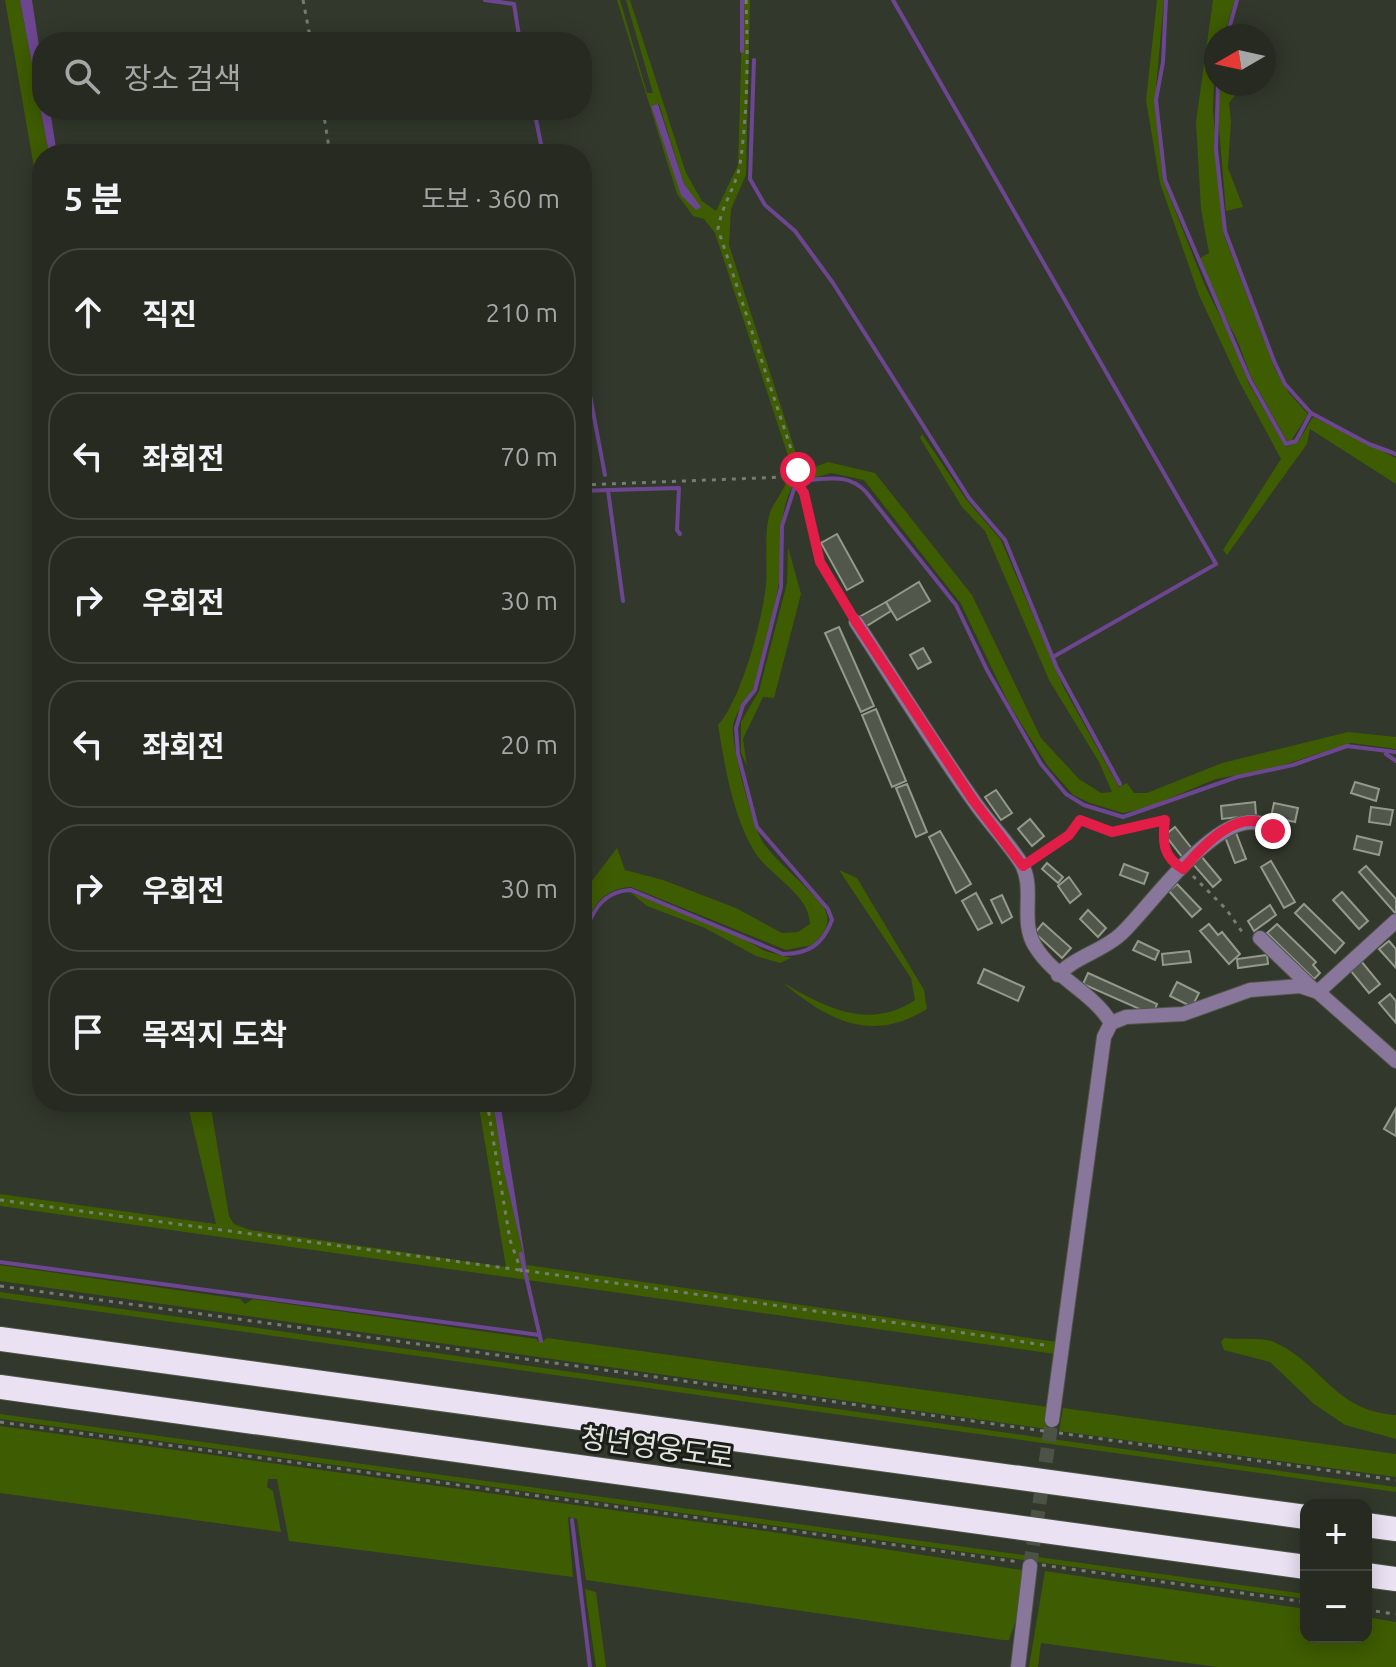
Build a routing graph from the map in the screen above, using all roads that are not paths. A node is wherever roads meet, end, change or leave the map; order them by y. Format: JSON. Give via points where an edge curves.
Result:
{"nodes":[{"id":1,"x":856,"y":622,"type":"road end"},
{"id":2,"x":1273,"y":831,"type":"dead end"},
{"id":3,"x":1396,"y":921,"type":"edge"},
{"id":4,"x":1260,"y":938,"type":"road end"},
{"id":5,"x":1058,"y":975,"type":"junction"},
{"id":6,"x":1316,"y":991,"type":"junction"},
{"id":7,"x":1111,"y":1023,"type":"junction"},
{"id":8,"x":1396,"y":1061,"type":"edge"},
{"id":9,"x":0,"y":1339,"type":"edge"},
{"id":10,"x":0,"y":1387,"type":"edge"},
{"id":11,"x":1052,"y":1420,"type":"tunnel mouth"},
{"id":12,"x":1300,"y":1516,"type":"edge"},
{"id":13,"x":1372,"y":1526,"type":"edge"},
{"id":14,"x":1396,"y":1529,"type":"edge"},
{"id":15,"x":1030,"y":1566,"type":"tunnel mouth"},
{"id":16,"x":1300,"y":1566,"type":"edge"},
{"id":17,"x":1372,"y":1576,"type":"edge"},
{"id":18,"x":1396,"y":1579,"type":"edge"},
{"id":19,"x":1018,"y":1667,"type":"edge"}],
"edges":[{"from":1,"to":5,"type":"street","via":[[1023,866],[1029,934]]},
{"from":2,"to":5,"type":"street","via":[[1267,824],[1253,823],[1220,831],[1119,936]]},
{"from":3,"to":6,"type":"street"},
{"from":4,"to":6,"type":"street"},
{"from":5,"to":7,"type":"street"},
{"from":6,"to":7,"type":"street","via":[[1269,986],[1183,1014],[1126,1017]]},
{"from":6,"to":8,"type":"street"},
{"from":7,"to":11,"type":"street","via":[[1104,1037]]},
{"from":9,"to":12,"type":"highway","name":"청년영웅도로"},
{"from":10,"to":16,"type":"highway","name":"청년영웅도로"},
{"from":13,"to":14,"type":"highway"},
{"from":15,"to":19,"type":"street"},
{"from":17,"to":18,"type":"highway"}]}
